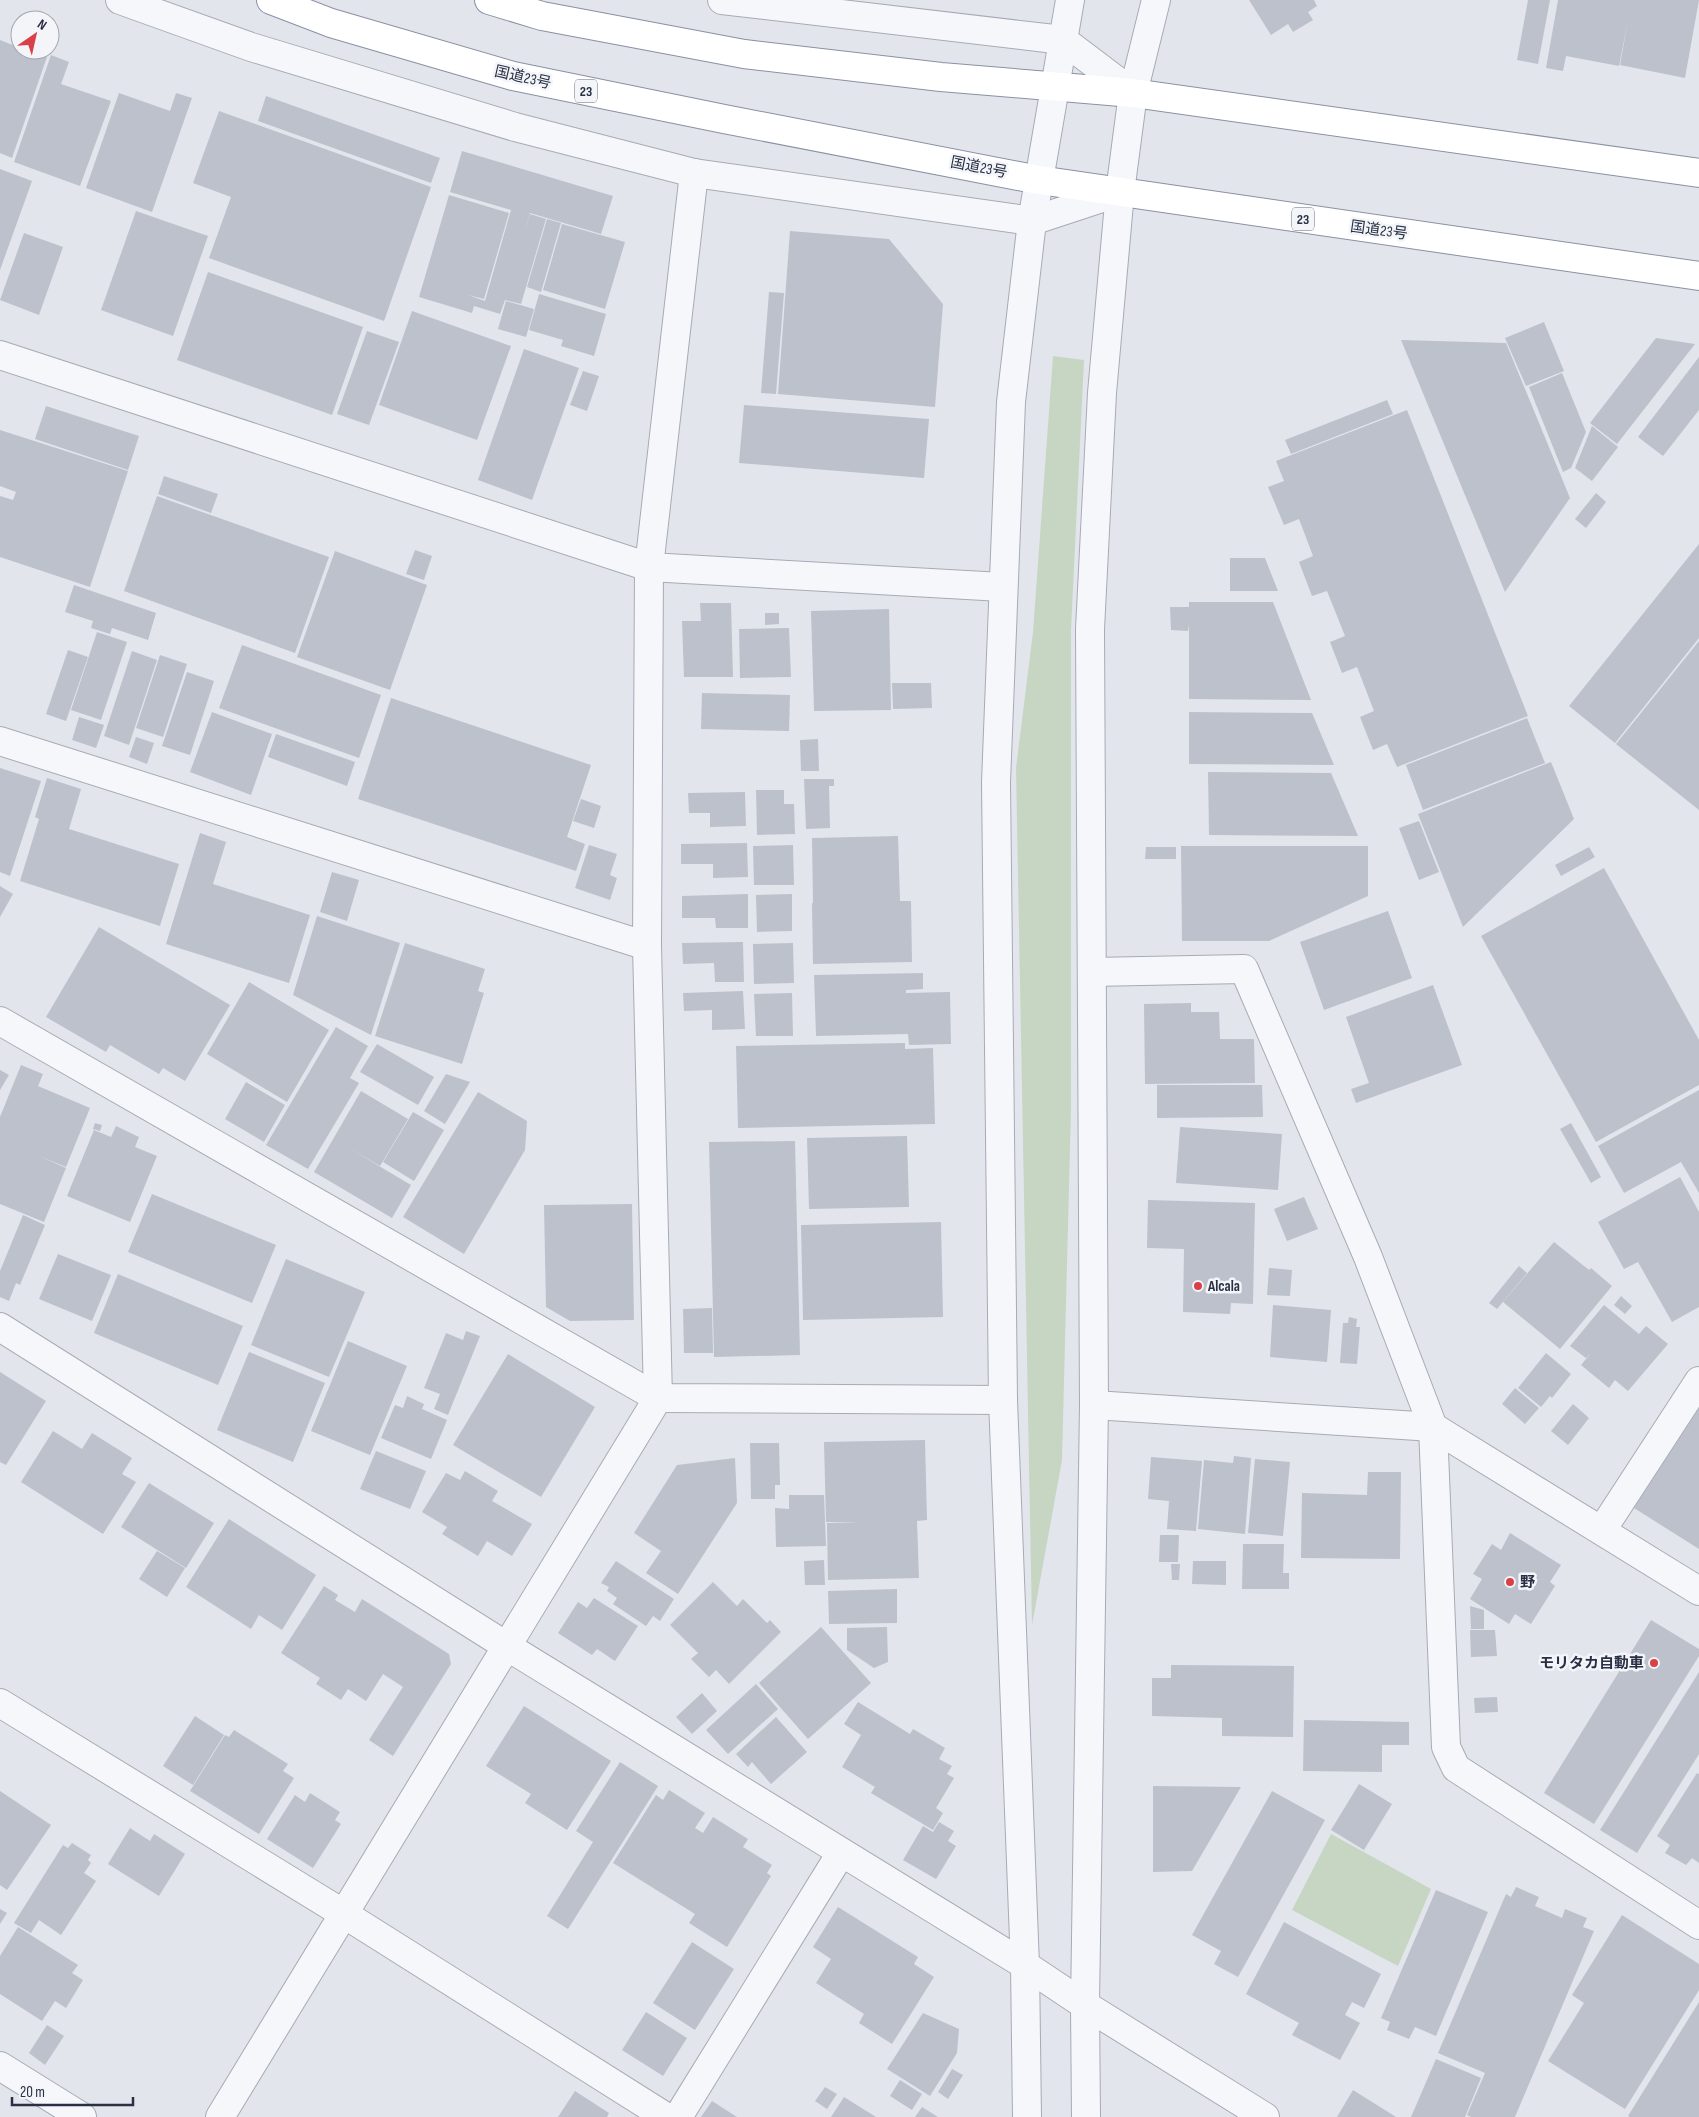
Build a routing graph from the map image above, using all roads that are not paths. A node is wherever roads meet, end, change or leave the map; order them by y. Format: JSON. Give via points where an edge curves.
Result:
{"nodes":[{"id":1,"x":120,"y":0,"type":"edge"},
{"id":2,"x":271,"y":0,"type":"edge"},
{"id":3,"x":489,"y":0,"type":"edge"},
{"id":4,"x":722,"y":0,"type":"edge"},
{"id":5,"x":1070,"y":0,"type":"edge"},
{"id":6,"x":1156,"y":0,"type":"edge"},
{"id":7,"x":1063,"y":40,"type":"junction"},
{"id":8,"x":1055,"y":86,"type":"junction"},
{"id":9,"x":1133,"y":93,"type":"junction"},
{"id":10,"x":1699,"y":172,"type":"edge"},
{"id":11,"x":694,"y":173,"type":"junction"},
{"id":12,"x":1039,"y":180,"type":"junction"},
{"id":13,"x":1120,"y":192,"type":"junction"},
{"id":14,"x":1032,"y":221,"type":"junction"},
{"id":15,"x":1699,"y":276,"type":"edge"},
{"id":16,"x":0,"y":355,"type":"edge"},
{"id":17,"x":649,"y":567,"type":"junction"},
{"id":18,"x":1002,"y":587,"type":"junction"},
{"id":19,"x":0,"y":742,"type":"edge"},
{"id":20,"x":647,"y":946,"type":"junction"},
{"id":21,"x":1092,"y":972,"type":"junction"},
{"id":22,"x":0,"y":1021,"type":"edge"},
{"id":23,"x":0,"y":1327,"type":"edge"},
{"id":24,"x":1699,"y":1381,"type":"edge"},
{"id":25,"x":658,"y":1398,"type":"junction"},
{"id":26,"x":1003,"y":1400,"type":"junction"},
{"id":27,"x":1094,"y":1405,"type":"junction"},
{"id":28,"x":1433,"y":1427,"type":"junction"},
{"id":29,"x":1602,"y":1530,"type":"junction"},
{"id":30,"x":1699,"y":1591,"type":"edge"},
{"id":31,"x":508,"y":1647,"type":"junction"},
{"id":32,"x":0,"y":1703,"type":"edge"},
{"id":33,"x":841,"y":1854,"type":"junction"},
{"id":34,"x":344,"y":1914,"type":"junction"},
{"id":35,"x":1699,"y":1926,"type":"edge"},
{"id":36,"x":1025,"y":1965,"type":"junction"},
{"id":37,"x":1084,"y":2005,"type":"junction"},
{"id":38,"x":0,"y":2066,"type":"edge"},
{"id":39,"x":82,"y":2117,"type":"edge"},
{"id":40,"x":220,"y":2117,"type":"edge"},
{"id":41,"x":666,"y":2117,"type":"edge"},
{"id":42,"x":678,"y":2117,"type":"edge"},
{"id":43,"x":1027,"y":2117,"type":"edge"},
{"id":44,"x":1086,"y":2117,"type":"edge"},
{"id":45,"x":1265,"y":2117,"type":"edge"}],
"edges":[{"from":1,"to":11,"type":"street","via":[[251,46],[496,121]]},
{"from":2,"to":12,"type":"highway","name":"国道23号","number":"23","via":[[331,23],[513,76]]},
{"from":3,"to":8,"type":"highway","via":[[542,16],[744,54],[941,77]]},
{"from":4,"to":7,"type":"street"},
{"from":5,"to":7,"type":"street"},
{"from":6,"to":9,"type":"street"},
{"from":7,"to":8,"type":"street"},
{"from":7,"to":9,"type":"street"},
{"from":8,"to":9,"type":"highway"},
{"from":8,"to":12,"type":"street"},
{"from":9,"to":10,"type":"highway"},
{"from":9,"to":13,"type":"street"},
{"from":11,"to":14,"type":"street"},
{"from":11,"to":17,"type":"street"},
{"from":12,"to":13,"type":"highway","name":"国道23号","number":"23"},
{"from":12,"to":14,"type":"street"},
{"from":13,"to":14,"type":"street"},
{"from":13,"to":15,"type":"highway","name":"国道23号","number":"23"},
{"from":13,"to":21,"type":"street","via":[[1102,393],[1090,629]]},
{"from":14,"to":18,"type":"street","via":[[1011,402]]},
{"from":16,"to":17,"type":"street"},
{"from":17,"to":18,"type":"street"},
{"from":17,"to":20,"type":"street"},
{"from":18,"to":26,"type":"street","via":[[996,792]]},
{"from":19,"to":20,"type":"street"},
{"from":20,"to":25,"type":"street"},
{"from":21,"to":27,"type":"street"},
{"from":21,"to":28,"type":"street","via":[[1244,969],[1368,1257]]},
{"from":22,"to":25,"type":"street"},
{"from":23,"to":31,"type":"street"},
{"from":24,"to":29,"type":"street"},
{"from":25,"to":26,"type":"street"},
{"from":25,"to":31,"type":"street"},
{"from":26,"to":36,"type":"street"},
{"from":27,"to":28,"type":"street"},
{"from":27,"to":37,"type":"street"},
{"from":28,"to":29,"type":"street"},
{"from":28,"to":35,"type":"street","via":[[1446,1747],[1456,1768]]},
{"from":29,"to":30,"type":"street"},
{"from":31,"to":33,"type":"street"},
{"from":31,"to":34,"type":"street"},
{"from":32,"to":34,"type":"street"},
{"from":33,"to":36,"type":"street"},
{"from":33,"to":42,"type":"street"},
{"from":34,"to":40,"type":"street"},
{"from":34,"to":41,"type":"street"},
{"from":36,"to":37,"type":"street"},
{"from":36,"to":43,"type":"street"},
{"from":37,"to":44,"type":"street"},
{"from":37,"to":45,"type":"street"},
{"from":38,"to":39,"type":"street"}]}
